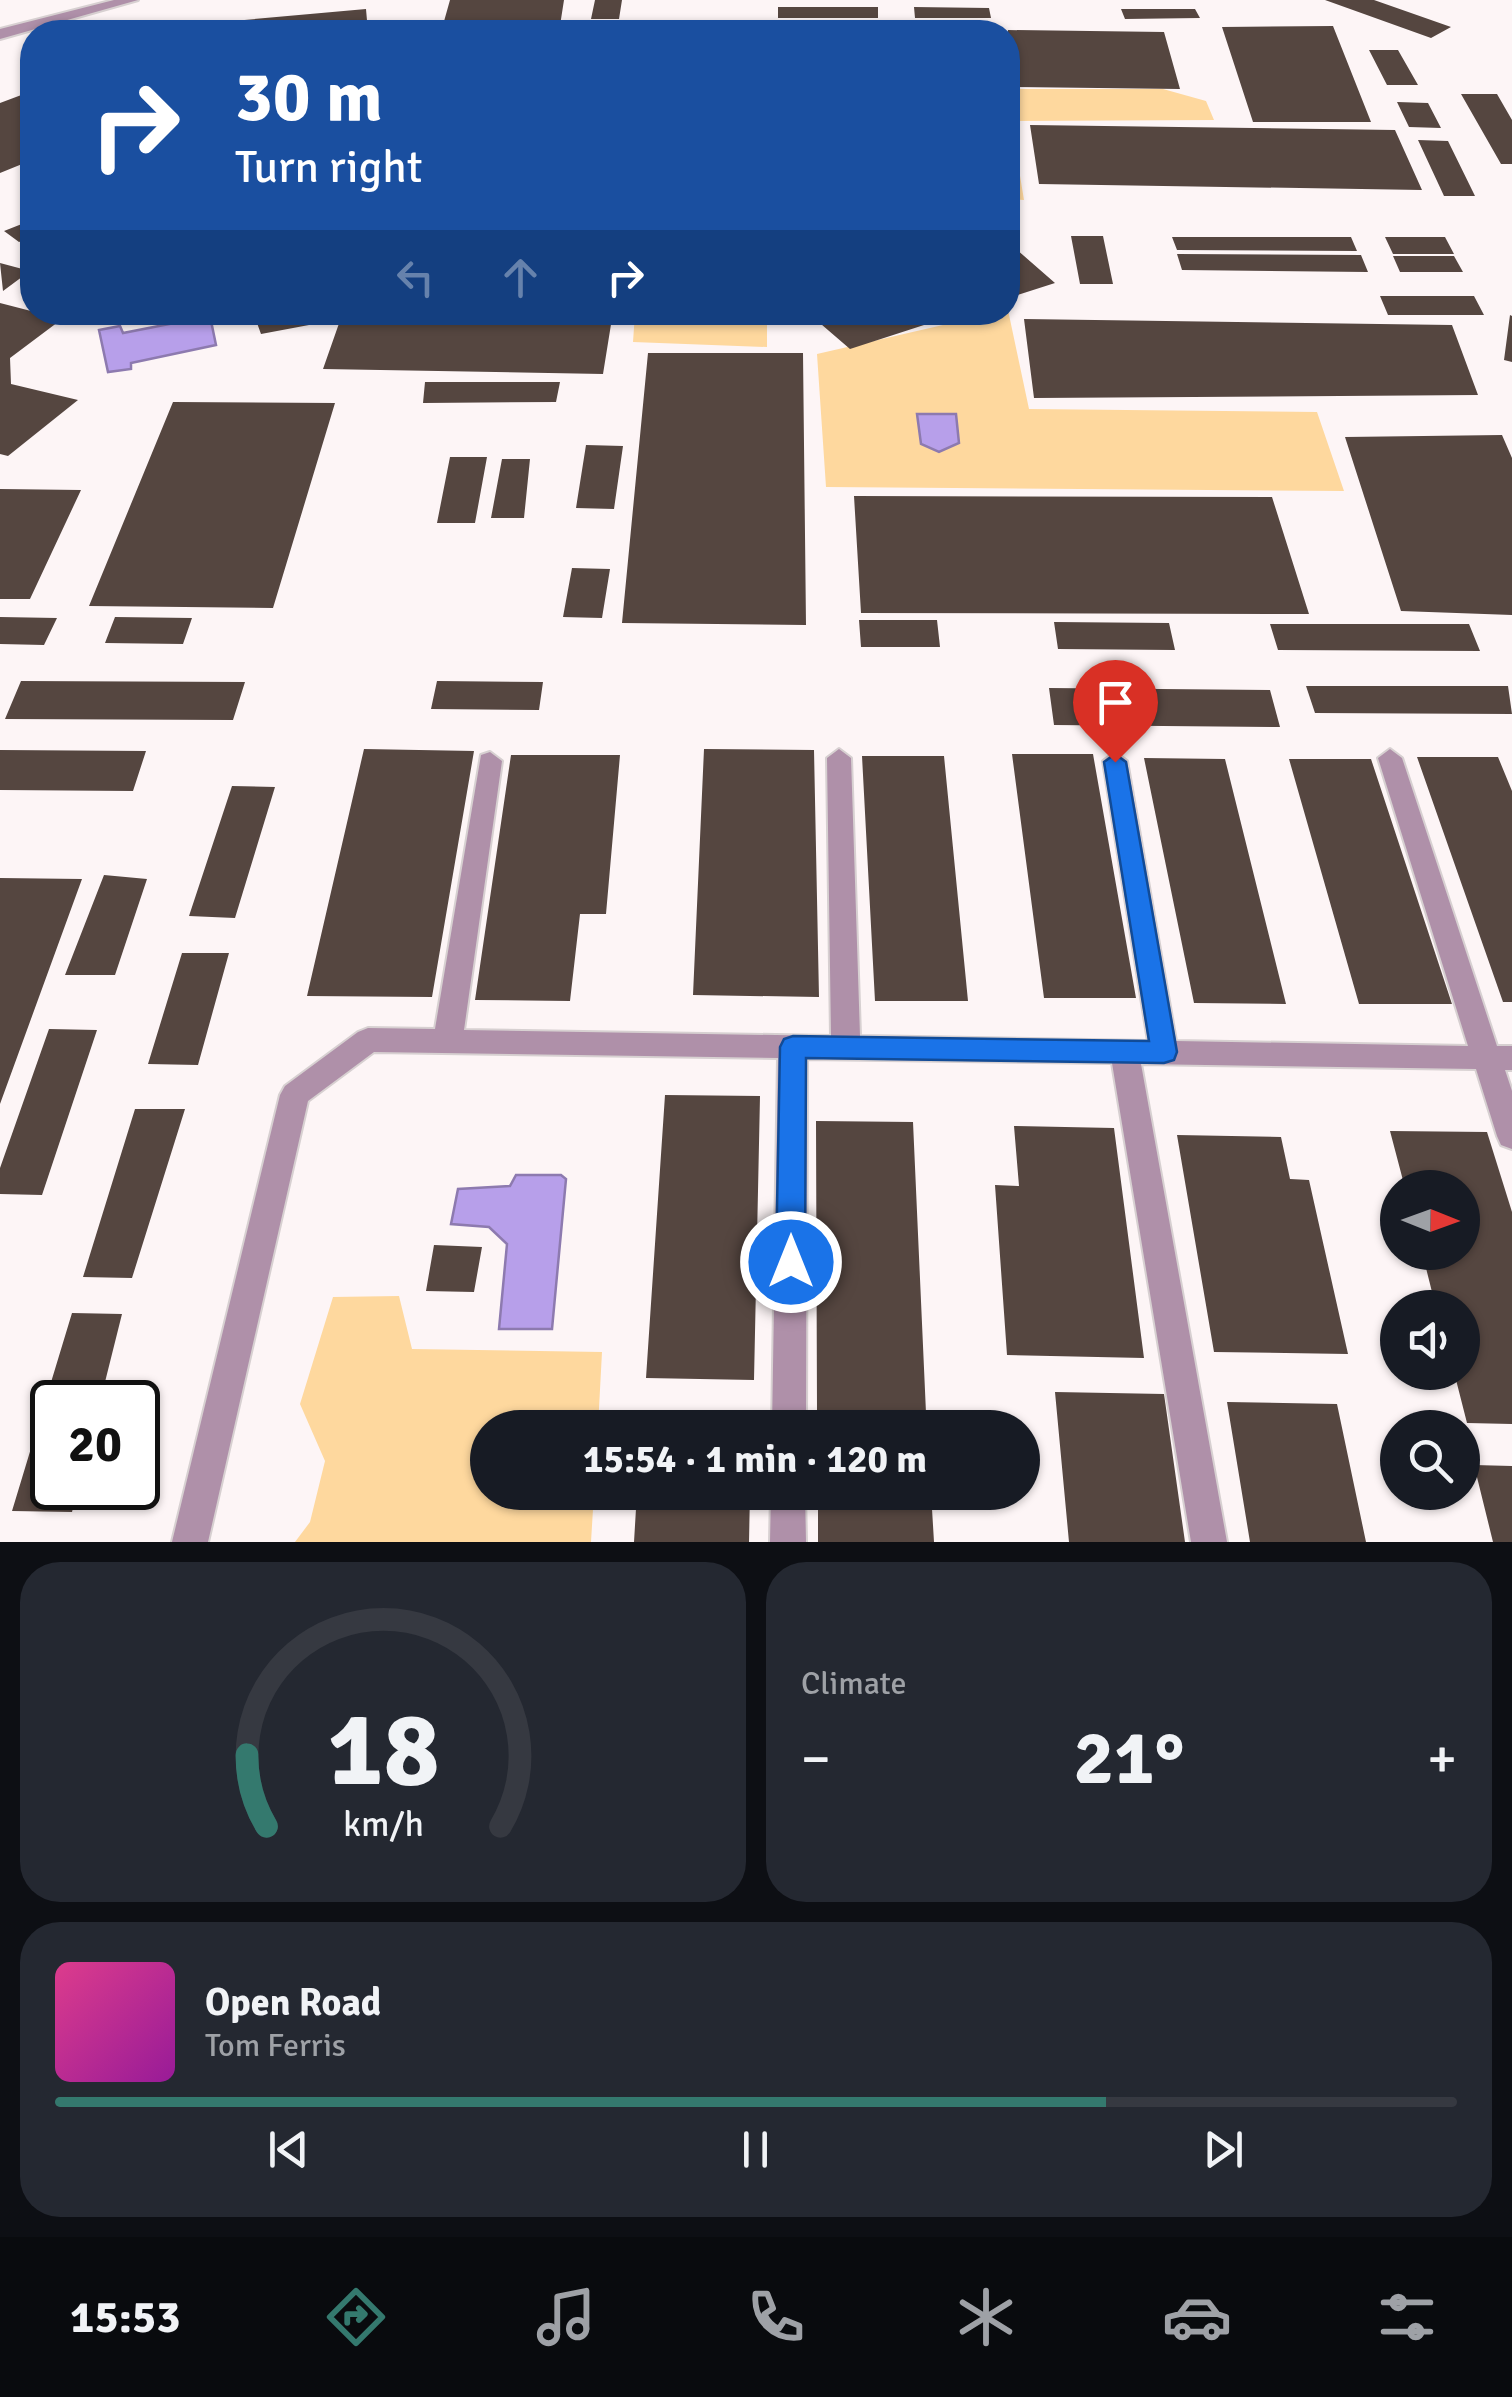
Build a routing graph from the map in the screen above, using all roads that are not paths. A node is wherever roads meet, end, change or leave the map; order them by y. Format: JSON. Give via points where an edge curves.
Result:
{"nodes":[{"id":1,"x":131,"y":0,"type":"edge"},
{"id":2,"x":52,"y":20,"type":"edge"},
{"id":3,"x":839,"y":758,"type":"dead end"},
{"id":4,"x":1390,"y":758,"type":"dead end"},
{"id":5,"x":490,"y":761,"type":"dead end"},
{"id":6,"x":1115,"y":762,"type":"dead end"},
{"id":7,"x":448,"y":1041,"type":"junction"},
{"id":8,"x":793,"y":1047,"type":"junction"},
{"id":9,"x":846,"y":1048,"type":"junction"},
{"id":10,"x":1124,"y":1051,"type":"junction"},
{"id":11,"x":1164,"y":1052,"type":"junction"},
{"id":12,"x":1500,"y":1058,"type":"edge"},
{"id":13,"x":1512,"y":1136,"type":"edge"},
{"id":14,"x":789,"y":1410,"type":"edge"},
{"id":15,"x":788,"y":1510,"type":"edge"},
{"id":16,"x":190,"y":1542,"type":"edge"},
{"id":17,"x":788,"y":1542,"type":"edge"},
{"id":18,"x":1209,"y":1542,"type":"edge"}],
"edges":[{"from":1,"to":2,"type":"street"},
{"from":3,"to":9,"type":"street"},
{"from":4,"to":12,"type":"street"},
{"from":5,"to":7,"type":"street"},
{"from":6,"to":11,"type":"street"},
{"from":7,"to":8,"type":"street"},
{"from":7,"to":16,"type":"street","via":[[368,1040],[295,1094]]},
{"from":8,"to":9,"type":"street"},
{"from":8,"to":14,"type":"street"},
{"from":9,"to":10,"type":"street"},
{"from":10,"to":11,"type":"street"},
{"from":10,"to":18,"type":"street"},
{"from":11,"to":12,"type":"street"},
{"from":12,"to":13,"type":"street"},
{"from":15,"to":17,"type":"street"}]}
